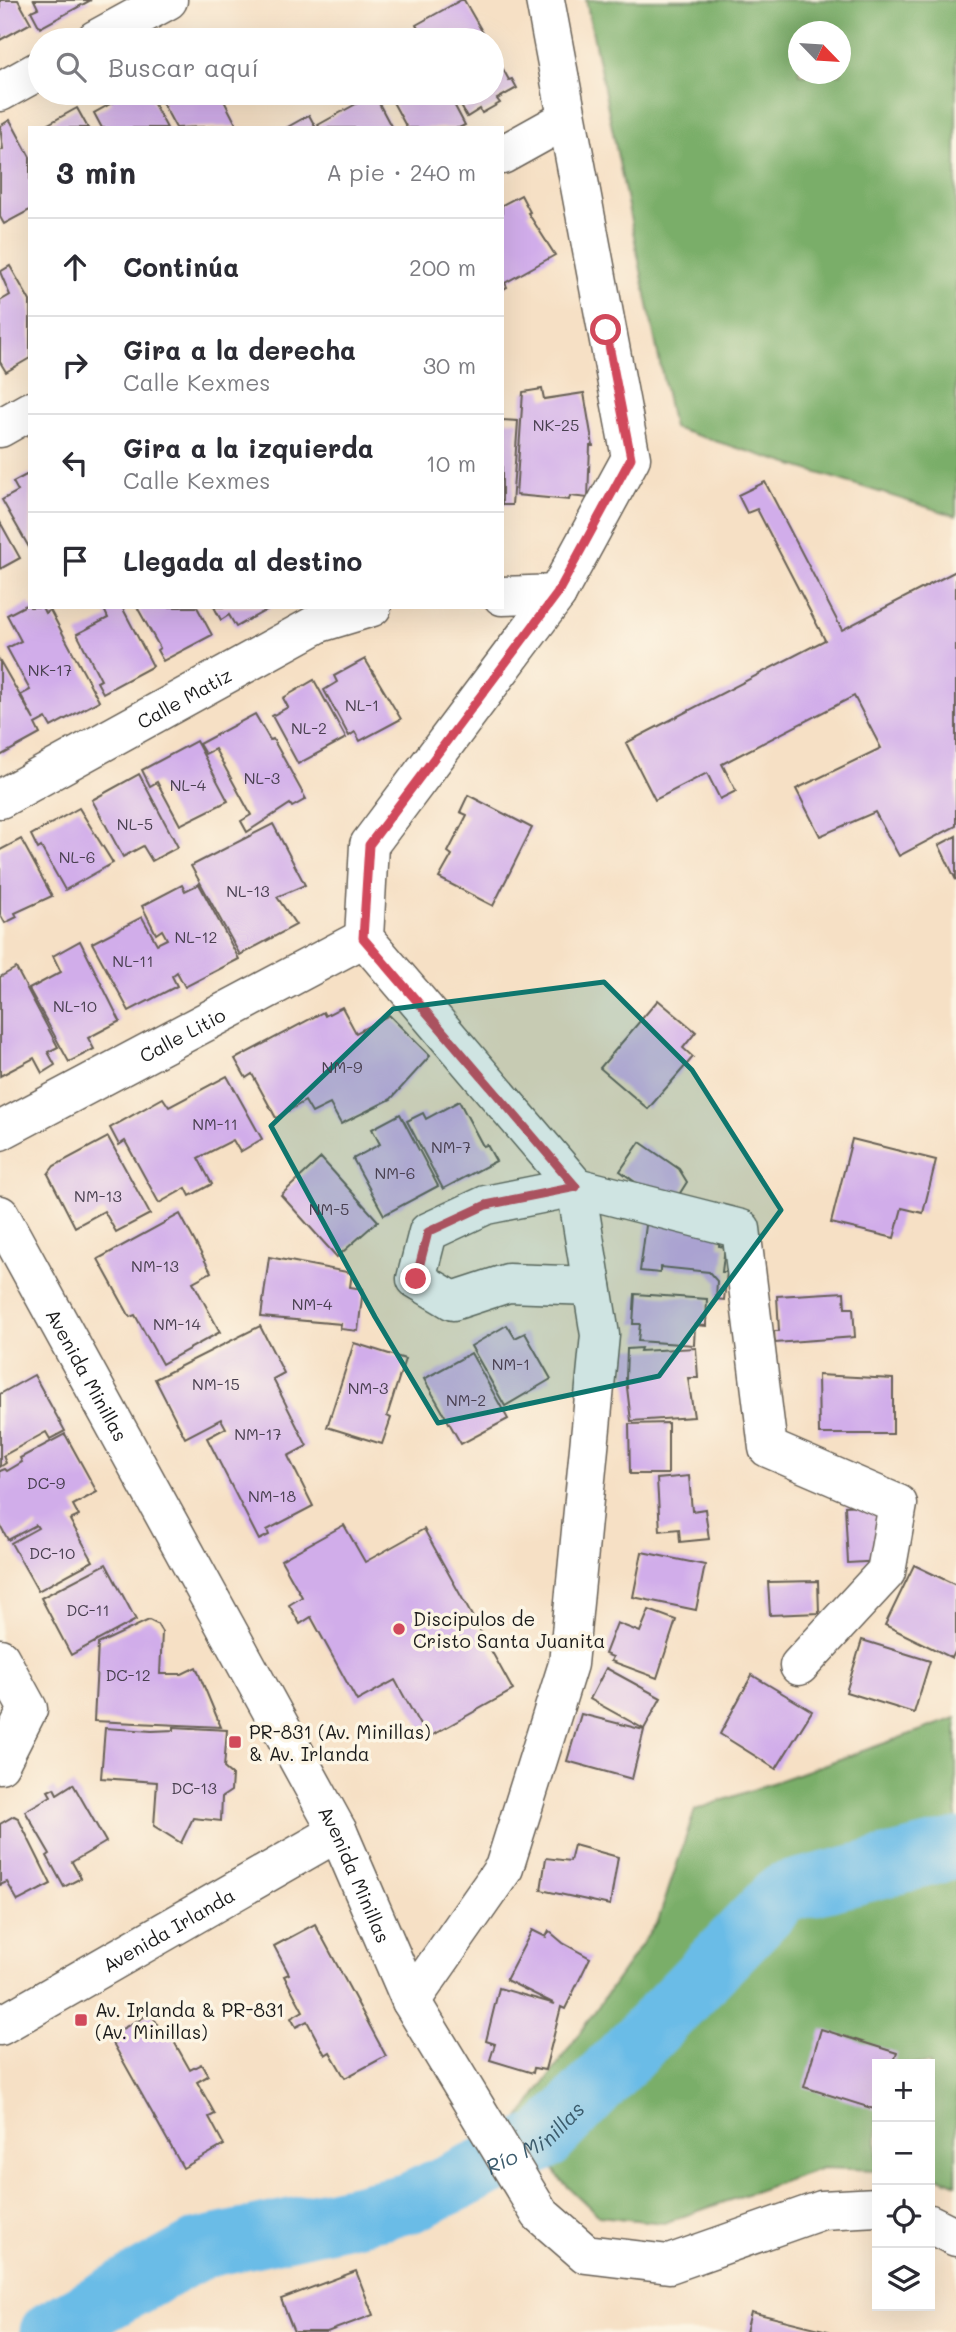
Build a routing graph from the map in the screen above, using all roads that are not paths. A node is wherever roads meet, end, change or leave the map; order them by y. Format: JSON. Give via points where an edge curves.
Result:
{"nodes":[{"id":1,"x":168,"y":0,"type":"edge"},
{"id":2,"x":545,"y":0,"type":"edge"},
{"id":3,"x":117,"y":28,"type":"edge"},
{"id":4,"x":28,"y":77,"type":"edge"},
{"id":5,"x":0,"y":92,"type":"edge"},
{"id":6,"x":565,"y":120,"type":"junction"},
{"id":7,"x":504,"y":154,"type":"edge"},
{"id":8,"x":28,"y":412,"type":"edge"},
{"id":9,"x":0,"y":428,"type":"edge"},
{"id":10,"x":557,"y":594,"type":"junction"},
{"id":11,"x":504,"y":596,"type":"edge"},
{"id":12,"x":365,"y":609,"type":"edge"},
{"id":13,"x":0,"y":799,"type":"edge"},
{"id":14,"x":363,"y":938,"type":"junction"},
{"id":15,"x":0,"y":1131,"type":"edge"},
{"id":16,"x":576,"y":1187,"type":"junction"},
{"id":17,"x":0,"y":1215,"type":"edge"},
{"id":18,"x":593,"y":1286,"type":"junction"},
{"id":19,"x":0,"y":1658,"type":"edge"},
{"id":20,"x":799,"y":1666,"type":"dead end"},
{"id":21,"x":0,"y":1764,"type":"edge"},
{"id":22,"x":338,"y":1832,"type":"junction"},
{"id":23,"x":411,"y":2001,"type":"junction"},
{"id":24,"x":0,"y":2026,"type":"edge"},
{"id":25,"x":872,"y":2207,"type":"edge"},
{"id":26,"x":935,"y":2226,"type":"edge"},
{"id":27,"x":956,"y":2237,"type":"edge"}],
"edges":[{"from":1,"to":3,"type":"street"},
{"from":2,"to":6,"type":"street"},
{"from":4,"to":5,"type":"street"},
{"from":6,"to":7,"type":"street"},
{"from":6,"to":10,"type":"street","via":[[631,458]]},
{"from":8,"to":9,"type":"street"},
{"from":10,"to":11,"type":"street"},
{"from":10,"to":14,"type":"street","via":[[369,845]]},
{"from":12,"to":13,"type":"street","name":"Calle Matiz","via":[[318,623]]},
{"from":14,"to":15,"type":"street","name":"Calle Litio"},
{"from":14,"to":16,"type":"street"},
{"from":16,"to":18,"type":"street"},
{"from":16,"to":18,"type":"street","via":[[486,1205],[428,1232],[416,1279],[453,1301],[508,1283]]},
{"from":16,"to":20,"type":"street","via":[[741,1229],[768,1448],[898,1504],[886,1572]]},
{"from":17,"to":22,"type":"street","name":"Avenida Minillas"},
{"from":18,"to":23,"type":"street","via":[[600,1335],[568,1664],[504,1868]]},
{"from":19,"to":21,"type":"street","via":[[28,1709]]},
{"from":22,"to":23,"type":"street","name":"Avenida Minillas"},
{"from":22,"to":24,"type":"street","name":"Avenida Irlanda"},
{"from":23,"to":25,"type":"street","name":"Avenida Minillas","via":[[540,2214],[586,2254],[670,2264],[822,2210]]},
{"from":26,"to":27,"type":"street"}]}
